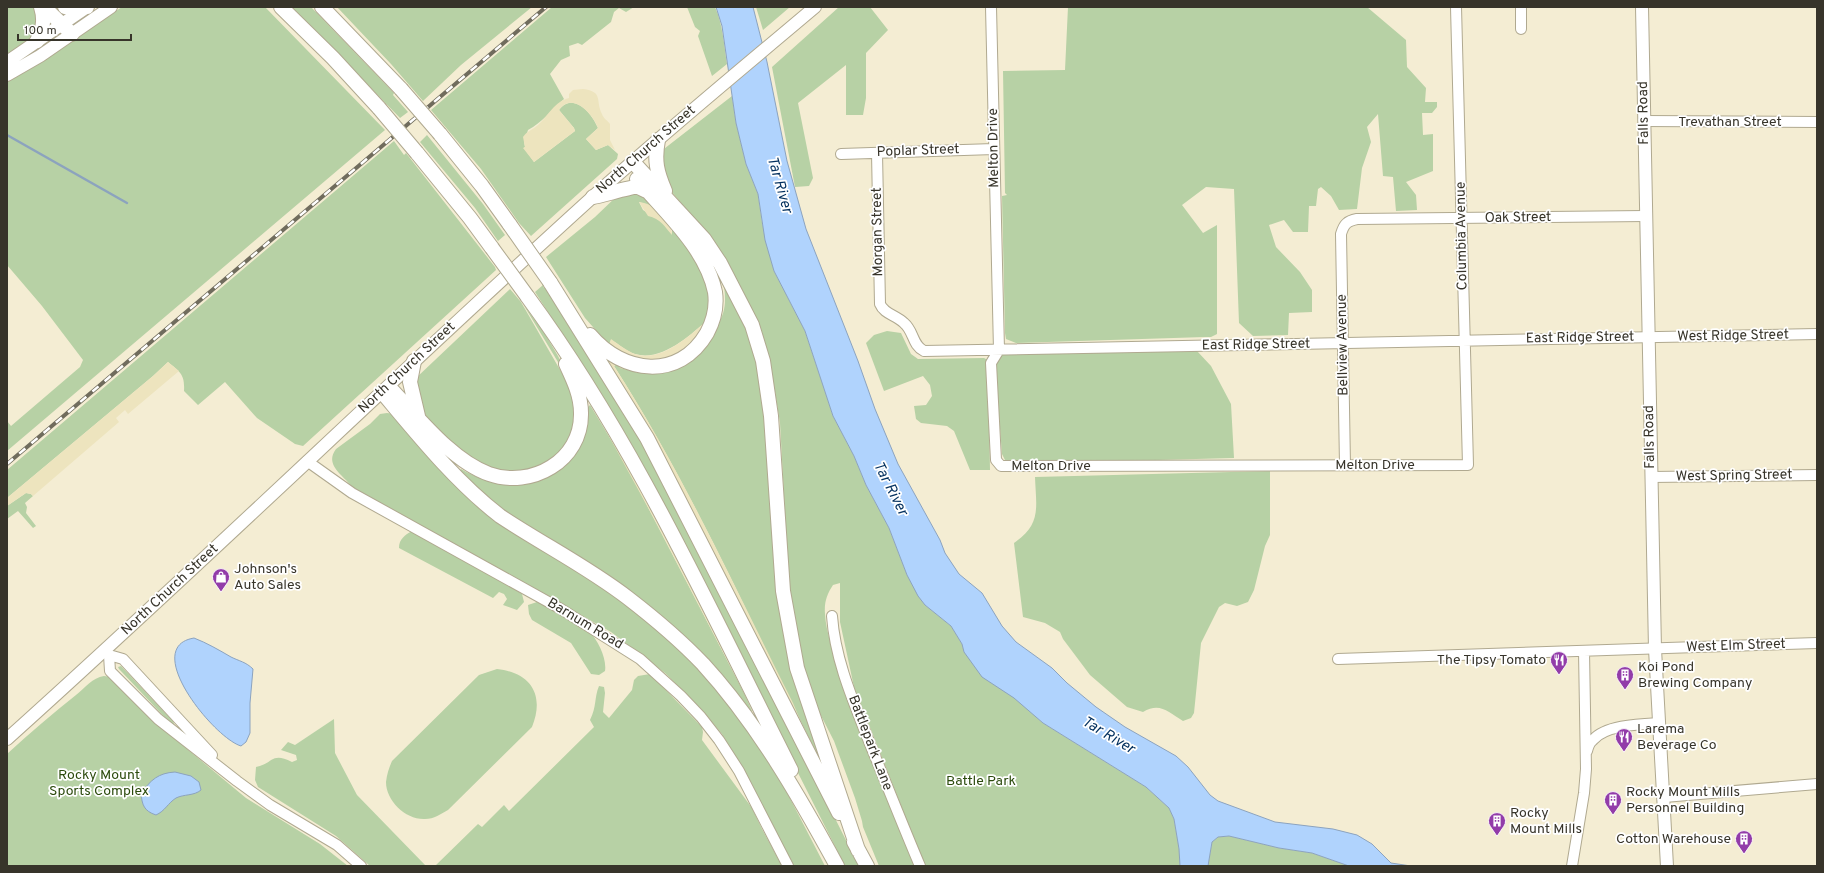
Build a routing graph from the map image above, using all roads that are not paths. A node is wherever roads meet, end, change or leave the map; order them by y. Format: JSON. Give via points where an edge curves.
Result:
{"nodes":[{"id":1,"x":40,"y":7,"type":"edge"},
{"id":2,"x":44,"y":7,"type":"edge"},
{"id":3,"x":65,"y":7,"type":"edge"},
{"id":4,"x":87,"y":7,"type":"edge"},
{"id":5,"x":111,"y":7,"type":"edge"},
{"id":6,"x":280,"y":7,"type":"edge"},
{"id":7,"x":322,"y":7,"type":"edge"},
{"id":8,"x":815,"y":7,"type":"edge"},
{"id":9,"x":991,"y":7,"type":"edge"},
{"id":10,"x":1456,"y":7,"type":"edge"},
{"id":11,"x":1521,"y":7,"type":"edge"},
{"id":12,"x":1642,"y":7,"type":"edge"},
{"id":13,"x":1521,"y":29,"type":"dead end"},
{"id":14,"x":67,"y":30,"type":"junction"},
{"id":15,"x":38,"y":40,"type":"junction"},
{"id":16,"x":7,"y":62,"type":"edge"},
{"id":17,"x":7,"y":75,"type":"edge"},
{"id":18,"x":1644,"y":121,"type":"junction"},
{"id":19,"x":1817,"y":122,"type":"edge"},
{"id":20,"x":658,"y":140,"type":"junction"},
{"id":21,"x":994,"y":149,"type":"junction"},
{"id":22,"x":877,"y":153,"type":"junction"},
{"id":23,"x":841,"y":154,"type":"dead end"},
{"id":24,"x":630,"y":165,"type":"junction"},
{"id":25,"x":647,"y":191,"type":"junction"},
{"id":26,"x":593,"y":197,"type":"junction"},
{"id":27,"x":668,"y":199,"type":"junction"},
{"id":28,"x":1646,"y":216,"type":"junction"},
{"id":29,"x":1462,"y":218,"type":"junction"},
{"id":30,"x":1344,"y":225,"type":"joint"},
{"id":31,"x":553,"y":286,"type":"junction"},
{"id":32,"x":883,"y":310,"type":"joint"},
{"id":33,"x":551,"y":328,"type":"junction"},
{"id":34,"x":1817,"y":334,"type":"edge"},
{"id":35,"x":1648,"y":337,"type":"junction"},
{"id":36,"x":1465,"y":341,"type":"junction"},
{"id":37,"x":1344,"y":343,"type":"junction"},
{"id":38,"x":999,"y":350,"type":"junction"},
{"id":39,"x":414,"y":361,"type":"junction"},
{"id":40,"x":385,"y":389,"type":"junction"},
{"id":41,"x":419,"y":418,"type":"junction"},
{"id":42,"x":307,"y":461,"type":"junction"},
{"id":43,"x":1345,"y":465,"type":"junction"},
{"id":44,"x":1468,"y":465,"type":"joint"},
{"id":45,"x":1817,"y":475,"type":"edge"},
{"id":46,"x":1651,"y":477,"type":"junction"},
{"id":47,"x":832,"y":616,"type":"dead end"},
{"id":48,"x":1817,"y":643,"type":"edge"},
{"id":49,"x":1655,"y":649,"type":"junction"},
{"id":50,"x":1584,"y":652,"type":"junction"},
{"id":51,"x":107,"y":653,"type":"junction"},
{"id":52,"x":1338,"y":659,"type":"dead end"},
{"id":53,"x":1659,"y":723,"type":"junction"},
{"id":54,"x":7,"y":739,"type":"edge"},
{"id":55,"x":1586,"y":751,"type":"junction"},
{"id":56,"x":237,"y":781,"type":"junction"},
{"id":57,"x":1817,"y":784,"type":"edge"},
{"id":58,"x":1664,"y":797,"type":"junction"},
{"id":59,"x":818,"y":831,"type":"junction"},
{"id":60,"x":858,"y":850,"type":"junction"},
{"id":61,"x":361,"y":866,"type":"edge"},
{"id":62,"x":788,"y":866,"type":"edge"},
{"id":63,"x":837,"y":866,"type":"edge"},
{"id":64,"x":867,"y":866,"type":"edge"},
{"id":65,"x":920,"y":866,"type":"edge"},
{"id":66,"x":1572,"y":866,"type":"edge"},
{"id":67,"x":1667,"y":866,"type":"edge"}],
"edges":[{"from":1,"to":15,"type":"highway","via":[[44,18]]},
{"from":2,"to":14,"type":"highway"},
{"from":3,"to":4,"type":"highway"},
{"from":4,"to":14,"type":"main road"},
{"from":5,"to":14,"type":"main road"},
{"from":6,"to":33,"type":"highway","bridge":true,"via":[[333,58],[417,153],[470,218]]},
{"from":7,"to":31,"type":"highway","bridge":true,"via":[[401,89],[440,134],[482,186]]},
{"from":8,"to":20,"type":"main road","name":"North Church Street"},
{"from":9,"to":21,"type":"street","name":"Melton Drive"},
{"from":10,"to":29,"type":"street","name":"Columbia Avenue"},
{"from":11,"to":13,"type":"street"},
{"from":12,"to":18,"type":"main road","name":"Falls Road"},
{"from":14,"to":15,"type":"main road"},
{"from":14,"to":17,"type":"main road","via":[[40,56]]},
{"from":15,"to":16,"type":"main road"},
{"from":18,"to":19,"type":"street","name":"Trevathan Street"},
{"from":18,"to":28,"type":"main road","name":"Falls Road"},
{"from":20,"to":24,"type":"main road","name":"North Church Street"},
{"from":20,"to":27,"type":"highway","via":[[656,166]]},
{"from":21,"to":22,"type":"street","name":"Poplar Street"},
{"from":21,"to":38,"type":"street","name":"Melton Drive"},
{"from":22,"to":23,"type":"street","name":"Poplar Street"},
{"from":22,"to":32,"type":"street","name":"Morgan Street","via":[[880,304]]},
{"from":24,"to":25,"type":"highway"},
{"from":24,"to":26,"type":"main road","name":"North Church Street"},
{"from":24,"to":27,"type":"highway"},
{"from":25,"to":26,"type":"highway","via":[[637,187]]},
{"from":25,"to":31,"type":"highway","via":[[702,256],[710,274],[715,294],[715,311],[710,327],[699,343],[681,359],[666,366],[649,367],[629,363],[595,341]]},
{"from":26,"to":39,"type":"main road","name":"North Church Street"},
{"from":27,"to":60,"type":"highway","via":[[704,239],[720,263],[752,325],[763,361],[771,416],[783,591],[791,640],[800,675]]},
{"from":28,"to":29,"type":"street","name":"Oak Street"},
{"from":28,"to":35,"type":"main road","name":"Falls Road"},
{"from":29,"to":30,"type":"street","name":"Oak Street","via":[[1357,219],[1350,220]]},
{"from":29,"to":36,"type":"street","name":"Columbia Avenue"},
{"from":30,"to":37,"type":"street","name":"Bellview Avenue","via":[[1341,234]]},
{"from":31,"to":60,"type":"highway","via":[[647,438]]},
{"from":32,"to":38,"type":"street","name":"East Ridge Street","via":[[906,324],[919,349],[924,351]]},
{"from":33,"to":41,"type":"highway","via":[[575,383],[581,412],[579,431],[571,448],[555,465],[538,475],[520,479],[488,474],[458,458]]},
{"from":33,"to":59,"type":"highway","via":[[594,394],[663,517],[811,810]]},
{"from":34,"to":35,"type":"street","name":"West Ridge Street"},
{"from":35,"to":36,"type":"street","name":"East Ridge Street"},
{"from":35,"to":46,"type":"main road","name":"Falls Road"},
{"from":36,"to":37,"type":"street","name":"East Ridge Street"},
{"from":36,"to":44,"type":"street","name":"Columbia Avenue"},
{"from":37,"to":38,"type":"street","name":"East Ridge Street"},
{"from":37,"to":43,"type":"street","name":"Bellview Avenue"},
{"from":38,"to":43,"type":"street","name":"Melton Drive","via":[[991,362],[996,460],[1001,466]]},
{"from":39,"to":40,"type":"main road","name":"North Church Street"},
{"from":39,"to":41,"type":"highway","via":[[410,382]]},
{"from":40,"to":41,"type":"highway"},
{"from":40,"to":42,"type":"main road","name":"North Church Street"},
{"from":40,"to":59,"type":"highway","via":[[440,461],[486,505],[628,598],[702,664],[769,750]]},
{"from":42,"to":51,"type":"main road","name":"North Church Street"},
{"from":42,"to":62,"type":"street","name":"Barnum Road","via":[[352,492],[561,609],[640,659],[681,696],[719,740],[739,771]]},
{"from":43,"to":44,"type":"street","name":"Melton Drive"},
{"from":45,"to":46,"type":"street","name":"West Spring Street"},
{"from":46,"to":49,"type":"main road","name":"Falls Road"},
{"from":47,"to":65,"type":"street","name":"Battlepark Lane","via":[[840,661],[859,717]]},
{"from":48,"to":49,"type":"street","name":"West Elm Street"},
{"from":49,"to":50,"type":"street","name":"West Elm Street"},
{"from":49,"to":53,"type":"main road","name":"Falls Road"},
{"from":50,"to":52,"type":"street","name":"West Elm Street"},
{"from":50,"to":55,"type":"street"},
{"from":51,"to":54,"type":"main road","name":"North Church Street"},
{"from":51,"to":56,"type":"street","via":[[123,659]]},
{"from":51,"to":56,"type":"street","via":[[110,671],[158,719]]},
{"from":53,"to":55,"type":"street","via":[[1634,724],[1604,733],[1593,739]]},
{"from":53,"to":58,"type":"main road","name":"Falls Road"},
{"from":55,"to":66,"type":"street","via":[[1584,796]]},
{"from":56,"to":61,"type":"street","via":[[270,805],[337,845]]},
{"from":57,"to":58,"type":"street"},
{"from":58,"to":67,"type":"main road","name":"Falls Road"},
{"from":59,"to":63,"type":"highway"},
{"from":60,"to":64,"type":"highway"}]}
